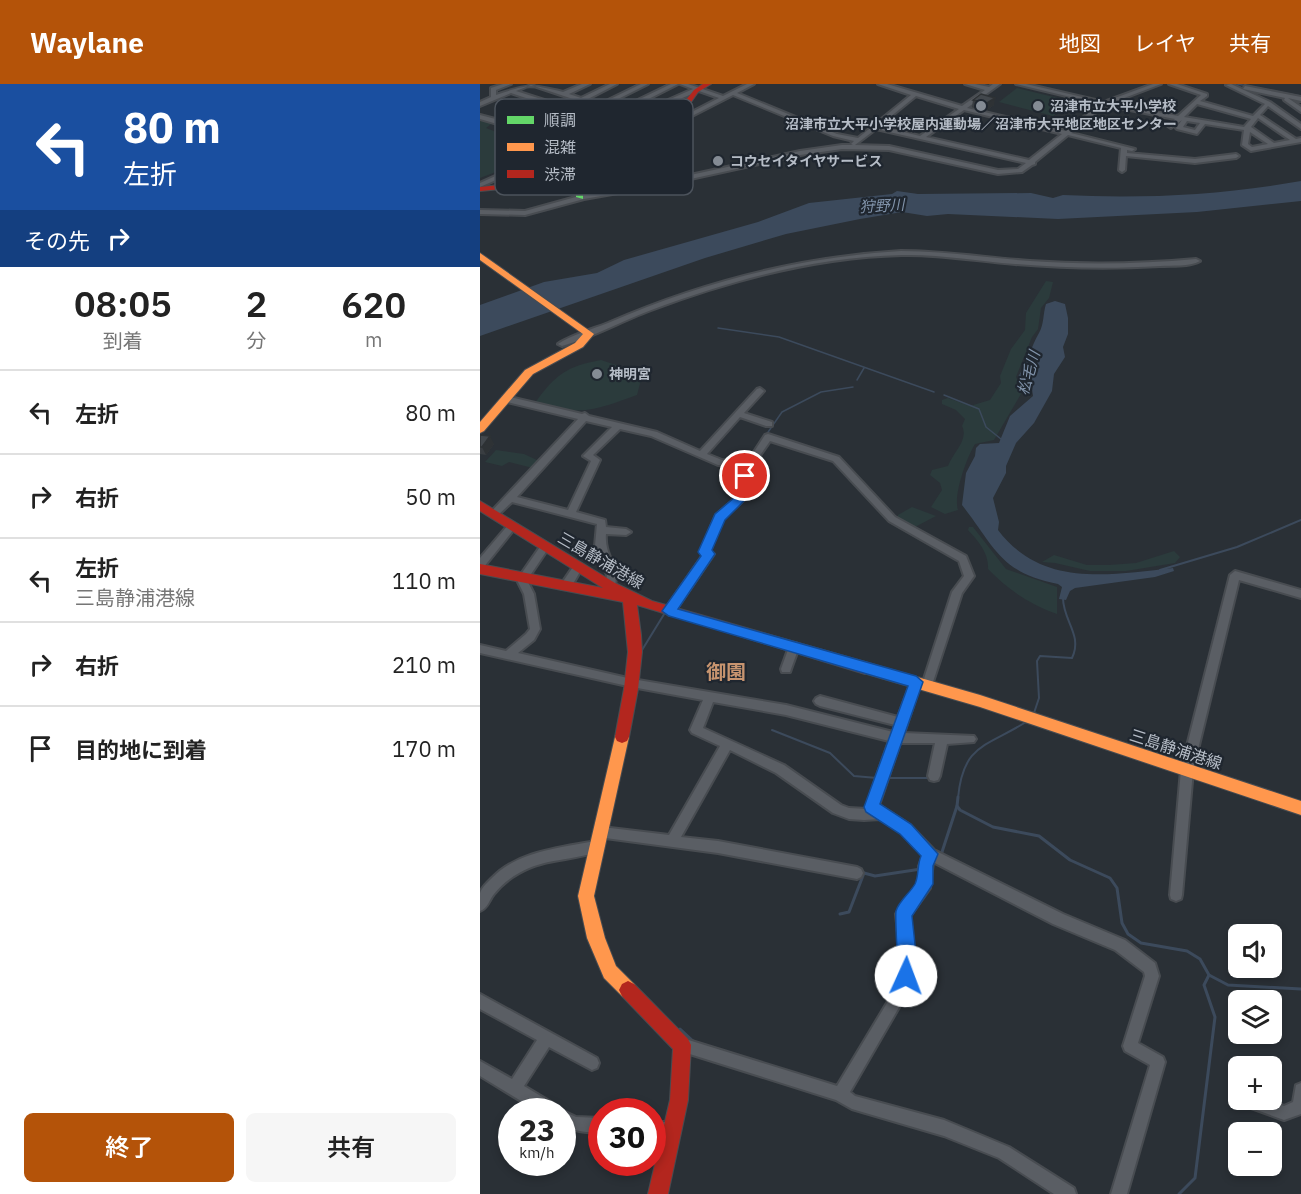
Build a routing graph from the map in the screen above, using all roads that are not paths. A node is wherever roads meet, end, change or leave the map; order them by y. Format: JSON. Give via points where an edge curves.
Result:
{"nodes":[{"id":1,"x":508,"y":84,"type":"edge"},
{"id":2,"x":531,"y":84,"type":"edge"},
{"id":3,"x":587,"y":84,"type":"edge"},
{"id":4,"x":614,"y":84,"type":"edge"},
{"id":5,"x":645,"y":84,"type":"edge"},
{"id":6,"x":675,"y":84,"type":"edge"},
{"id":7,"x":683,"y":84,"type":"edge"},
{"id":8,"x":751,"y":84,"type":"edge"},
{"id":9,"x":881,"y":84,"type":"edge"},
{"id":10,"x":968,"y":84,"type":"edge"},
{"id":11,"x":997,"y":84,"type":"edge"},
{"id":12,"x":1019,"y":84,"type":"edge"},
{"id":13,"x":1158,"y":84,"type":"edge"},
{"id":14,"x":1172,"y":84,"type":"edge"},
{"id":15,"x":1227,"y":84,"type":"edge"},
{"id":16,"x":701,"y":88,"type":"edge"},
{"id":17,"x":989,"y":89,"type":"junction"},
{"id":18,"x":510,"y":91,"type":"junction"},
{"id":19,"x":732,"y":93,"type":"junction"},
{"id":20,"x":564,"y":94,"type":"junction"},
{"id":21,"x":914,"y":95,"type":"junction"},
{"id":22,"x":494,"y":98,"type":"junction"},
{"id":23,"x":723,"y":98,"type":"junction"},
{"id":24,"x":894,"y":98,"type":"dead end"},
{"id":25,"x":1298,"y":98,"type":"edge"},
{"id":26,"x":535,"y":99,"type":"edge"},
{"id":27,"x":578,"y":99,"type":"edge"},
{"id":28,"x":583,"y":99,"type":"edge"},
{"id":29,"x":614,"y":99,"type":"edge"},
{"id":30,"x":644,"y":99,"type":"edge"},
{"id":31,"x":674,"y":99,"type":"edge"},
{"id":32,"x":1286,"y":99,"type":"junction"},
{"id":33,"x":906,"y":101,"type":"junction"},
{"id":34,"x":1196,"y":102,"type":"junction"},
{"id":35,"x":1146,"y":103,"type":"dead end"},
{"id":36,"x":1267,"y":103,"type":"junction"},
{"id":37,"x":480,"y":104,"type":"edge"},
{"id":38,"x":1103,"y":104,"type":"junction"},
{"id":39,"x":962,"y":108,"type":"junction"},
{"id":40,"x":1301,"y":110,"type":"edge"},
{"id":41,"x":1136,"y":111,"type":"junction"},
{"id":42,"x":693,"y":113,"type":"edge"},
{"id":43,"x":1255,"y":116,"type":"junction"},
{"id":44,"x":480,"y":117,"type":"edge"},
{"id":45,"x":1177,"y":118,"type":"junction"},
{"id":46,"x":1185,"y":120,"type":"junction"},
{"id":47,"x":495,"y":121,"type":"edge"},
{"id":48,"x":1203,"y":123,"type":"junction"},
{"id":49,"x":1171,"y":126,"type":"dead end"},
{"id":50,"x":874,"y":127,"type":"junction"},
{"id":51,"x":1301,"y":127,"type":"edge"},
{"id":52,"x":1247,"y":128,"type":"junction"},
{"id":53,"x":1067,"y":134,"type":"junction"},
{"id":54,"x":921,"y":138,"type":"junction"},
{"id":55,"x":858,"y":140,"type":"junction"},
{"id":56,"x":1298,"y":141,"type":"edge"},
{"id":57,"x":1273,"y":145,"type":"junction"},
{"id":58,"x":850,"y":147,"type":"junction"},
{"id":59,"x":1132,"y":148,"type":"dead end"},
{"id":60,"x":1124,"y":150,"type":"junction"},
{"id":61,"x":1236,"y":156,"type":"dead end"},
{"id":62,"x":1033,"y":163,"type":"junction"},
{"id":63,"x":1122,"y":170,"type":"dead end"},
{"id":64,"x":693,"y":176,"type":"edge"},
{"id":65,"x":495,"y":180,"type":"edge"},
{"id":66,"x":495,"y":186,"type":"edge"},
{"id":67,"x":480,"y":187,"type":"edge"},
{"id":68,"x":592,"y":195,"type":"edge"},
{"id":69,"x":580,"y":197,"type":"joint"},
{"id":70,"x":480,"y":212,"type":"edge"},
{"id":71,"x":480,"y":256,"type":"edge"},
{"id":72,"x":1196,"y":261,"type":"dead end"},
{"id":73,"x":588,"y":333,"type":"junction"},
{"id":74,"x":562,"y":344,"type":"dead end"},
{"id":75,"x":760,"y":391,"type":"dead end"},
{"id":76,"x":506,"y":399,"type":"junction"},
{"id":77,"x":739,"y":414,"type":"junction"},
{"id":78,"x":485,"y":416,"type":"edge"},
{"id":79,"x":585,"y":416,"type":"junction"},
{"id":80,"x":769,"y":424,"type":"dead end"},
{"id":81,"x":619,"y":425,"type":"junction"},
{"id":82,"x":480,"y":429,"type":"edge"},
{"id":83,"x":701,"y":455,"type":"junction"},
{"id":84,"x":750,"y":464,"type":"junction"},
{"id":85,"x":510,"y":498,"type":"junction"},
{"id":86,"x":480,"y":506,"type":"edge"},
{"id":87,"x":571,"y":513,"type":"junction"},
{"id":88,"x":494,"y":514,"type":"junction"},
{"id":89,"x":512,"y":526,"type":"junction"},
{"id":90,"x":602,"y":530,"type":"junction"},
{"id":91,"x":626,"y":532,"type":"dead end"},
{"id":92,"x":545,"y":546,"type":"junction"},
{"id":93,"x":480,"y":567,"type":"edge"},
{"id":94,"x":579,"y":567,"type":"junction"},
{"id":95,"x":523,"y":578,"type":"junction"},
{"id":96,"x":566,"y":586,"type":"junction"},
{"id":97,"x":610,"y":586,"type":"junction"},
{"id":98,"x":1301,"y":594,"type":"edge"},
{"id":99,"x":630,"y":598,"type":"junction"},
{"id":100,"x":669,"y":611,"type":"junction"},
{"id":101,"x":794,"y":647,"type":"junction"},
{"id":102,"x":480,"y":649,"type":"edge"},
{"id":103,"x":508,"y":654,"type":"junction"},
{"id":104,"x":786,"y":669,"type":"dead end"},
{"id":105,"x":632,"y":683,"type":"junction"},
{"id":106,"x":922,"y":683,"type":"junction"},
{"id":107,"x":710,"y":696,"type":"junction"},
{"id":108,"x":820,"y":701,"type":"dead end"},
{"id":109,"x":900,"y":722,"type":"junction"},
{"id":110,"x":895,"y":738,"type":"junction"},
{"id":111,"x":942,"y":739,"type":"junction"},
{"id":112,"x":970,"y":739,"type":"dead end"},
{"id":113,"x":727,"y":744,"type":"junction"},
{"id":114,"x":1187,"y":770,"type":"junction"},
{"id":115,"x":934,"y":776,"type":"dead end"},
{"id":116,"x":1301,"y":808,"type":"edge"},
{"id":117,"x":881,"y":813,"type":"junction"},
{"id":118,"x":603,"y":833,"type":"junction"},
{"id":119,"x":672,"y":841,"type":"junction"},
{"id":120,"x":595,"y":847,"type":"junction"},
{"id":121,"x":930,"y":854,"type":"junction"},
{"id":122,"x":857,"y":873,"type":"dead end"},
{"id":123,"x":1176,"y":895,"type":"dead end"},
{"id":124,"x":482,"y":896,"type":"edge"},
{"id":125,"x":480,"y":1001,"type":"edge"},
{"id":126,"x":547,"y":1038,"type":"junction"},
{"id":127,"x":682,"y":1045,"type":"junction"},
{"id":128,"x":592,"y":1063,"type":"dead end"},
{"id":129,"x":480,"y":1068,"type":"edge"},
{"id":130,"x":514,"y":1088,"type":"junction"},
{"id":131,"x":1301,"y":1090,"type":"edge"},
{"id":132,"x":840,"y":1094,"type":"junction"},
{"id":133,"x":531,"y":1098,"type":"edge"},
{"id":134,"x":1276,"y":1110,"type":"edge"},
{"id":135,"x":666,"y":1130,"type":"edge"},
{"id":136,"x":672,"y":1130,"type":"junction"},
{"id":137,"x":658,"y":1194,"type":"edge"},
{"id":138,"x":1068,"y":1194,"type":"edge"},
{"id":139,"x":1119,"y":1194,"type":"edge"}],
"edges":[{"from":1,"to":22,"type":"street","via":[[495,87]]},
{"from":2,"to":18,"type":"street"},
{"from":2,"to":20,"type":"street"},
{"from":3,"to":20,"type":"street"},
{"from":4,"to":28,"type":"street"},
{"from":5,"to":29,"type":"street"},
{"from":6,"to":30,"type":"street"},
{"from":7,"to":16,"type":"street"},
{"from":8,"to":19,"type":"street"},
{"from":9,"to":21,"type":"street"},
{"from":10,"to":17,"type":"street"},
{"from":11,"to":17,"type":"street"},
{"from":12,"to":38,"type":"street"},
{"from":13,"to":38,"type":"street"},
{"from":14,"to":34,"type":"street","via":[[1204,95]]},
{"from":15,"to":25,"type":"street"},
{"from":15,"to":36,"type":"street"},
{"from":16,"to":23,"type":"street"},
{"from":16,"to":31,"type":"street"},
{"from":17,"to":39,"type":"street"},
{"from":18,"to":22,"type":"street"},
{"from":18,"to":26,"type":"street"},
{"from":19,"to":23,"type":"street"},
{"from":19,"to":55,"type":"street","via":[[835,135]]},
{"from":20,"to":27,"type":"street"},
{"from":21,"to":33,"type":"street"},
{"from":21,"to":39,"type":"street"},
{"from":22,"to":37,"type":"street"},
{"from":23,"to":42,"type":"street"},
{"from":24,"to":33,"type":"street"},
{"from":25,"to":32,"type":"street"},
{"from":32,"to":36,"type":"street"},
{"from":32,"to":40,"type":"street"},
{"from":33,"to":50,"type":"street"},
{"from":34,"to":43,"type":"street"},
{"from":34,"to":45,"type":"street"},
{"from":35,"to":41,"type":"street"},
{"from":36,"to":43,"type":"street"},
{"from":36,"to":51,"type":"street"},
{"from":38,"to":41,"type":"street"},
{"from":38,"to":53,"type":"street"},
{"from":39,"to":53,"type":"street"},
{"from":39,"to":54,"type":"street"},
{"from":41,"to":45,"type":"street"},
{"from":43,"to":52,"type":"street"},
{"from":43,"to":56,"type":"street"},
{"from":44,"to":47,"type":"street"},
{"from":45,"to":46,"type":"street"},
{"from":45,"to":49,"type":"street"},
{"from":46,"to":48,"type":"street"},
{"from":46,"to":48,"type":"street","via":[[1179,128],[1197,132]]},
{"from":48,"to":52,"type":"street"},
{"from":50,"to":54,"type":"street"},
{"from":50,"to":55,"type":"street"},
{"from":52,"to":57,"type":"street"},
{"from":52,"to":57,"type":"street","via":[[1245,145],[1251,149]]},
{"from":53,"to":60,"type":"street"},
{"from":53,"to":62,"type":"street"},
{"from":54,"to":62,"type":"street"},
{"from":55,"to":58,"type":"street"},
{"from":56,"to":57,"type":"street"},
{"from":58,"to":62,"type":"street","via":[[896,149],[998,172],[1020,171]]},
{"from":58,"to":64,"type":"street","via":[[800,153]]},
{"from":59,"to":60,"type":"street"},
{"from":60,"to":61,"type":"street","via":[[1195,161]]},
{"from":60,"to":63,"type":"street"},
{"from":65,"to":67,"type":"street"},
{"from":66,"to":67,"type":"main road"},
{"from":68,"to":69,"type":"street"},
{"from":69,"to":70,"type":"street","via":[[525,213]]},
{"from":71,"to":73,"type":"main road"},
{"from":72,"to":73,"type":"street","via":[[1136,266],[1061,265],[905,253],[838,257],[770,270],[708,288]]},
{"from":73,"to":74,"type":"street"},
{"from":73,"to":76,"type":"main road","via":[[582,343],[536,367]]},
{"from":75,"to":77,"type":"street"},
{"from":76,"to":78,"type":"main road"},
{"from":76,"to":79,"type":"street"},
{"from":77,"to":80,"type":"street"},
{"from":77,"to":83,"type":"street"},
{"from":78,"to":82,"type":"main road"},
{"from":79,"to":81,"type":"street"},
{"from":79,"to":85,"type":"street"},
{"from":81,"to":83,"type":"street","via":[[654,434]]},
{"from":81,"to":87,"type":"street","via":[[587,456],[596,460]]},
{"from":83,"to":84,"type":"street","via":[[721,463]]},
{"from":84,"to":100,"type":"street","via":[[742,497],[719,517],[705,552],[709,554]]},
{"from":84,"to":106,"type":"street","via":[[768,437],[836,459],[892,519],[963,559],[969,576],[957,592]]},
{"from":85,"to":87,"type":"street"},
{"from":85,"to":88,"type":"street"},
{"from":86,"to":88,"type":"main road","name":"三島静浦港線"},
{"from":87,"to":90,"type":"street","via":[[598,520],[604,525]]},
{"from":88,"to":89,"type":"main road","name":"三島静浦港線"},
{"from":89,"to":92,"type":"main road","name":"三島静浦港線"},
{"from":89,"to":93,"type":"street"},
{"from":90,"to":91,"type":"street"},
{"from":90,"to":97,"type":"street","via":[[600,546],[612,575]]},
{"from":92,"to":94,"type":"main road","name":"三島静浦港線"},
{"from":92,"to":95,"type":"street"},
{"from":93,"to":95,"type":"main road"},
{"from":94,"to":96,"type":"street"},
{"from":94,"to":97,"type":"main road","name":"三島静浦港線"},
{"from":95,"to":96,"type":"main road"},
{"from":95,"to":103,"type":"street","via":[[535,629],[530,638]]},
{"from":96,"to":99,"type":"main road"},
{"from":97,"to":99,"type":"main road","name":"三島静浦港線"},
{"from":98,"to":114,"type":"street","via":[[1235,575]]},
{"from":99,"to":100,"type":"main road","name":"三島静浦港線"},
{"from":99,"to":105,"type":"main road","via":[[635,638]]},
{"from":100,"to":101,"type":"main road","name":"三島静浦港線"},
{"from":101,"to":104,"type":"street"},
{"from":101,"to":106,"type":"main road","name":"三島静浦港線"},
{"from":102,"to":103,"type":"street"},
{"from":103,"to":105,"type":"street"},
{"from":105,"to":107,"type":"street"},
{"from":105,"to":118,"type":"main road"},
{"from":106,"to":109,"type":"street"},
{"from":106,"to":114,"type":"main road","name":"三島静浦港線"},
{"from":107,"to":110,"type":"street","via":[[786,710]]},
{"from":107,"to":113,"type":"street","via":[[696,730]]},
{"from":108,"to":109,"type":"street"},
{"from":109,"to":110,"type":"street"},
{"from":110,"to":111,"type":"street"},
{"from":110,"to":117,"type":"street","via":[[872,801],[872,807]]},
{"from":111,"to":112,"type":"street"},
{"from":111,"to":115,"type":"street"},
{"from":113,"to":117,"type":"street","via":[[788,774],[827,806],[861,816]]},
{"from":113,"to":119,"type":"street"},
{"from":114,"to":116,"type":"main road","name":"三島静浦港線"},
{"from":114,"to":123,"type":"street"},
{"from":117,"to":121,"type":"street","via":[[906,829]]},
{"from":118,"to":119,"type":"street"},
{"from":118,"to":120,"type":"main road"},
{"from":119,"to":122,"type":"street"},
{"from":120,"to":124,"type":"street","via":[[511,868]]},
{"from":120,"to":127,"type":"main road","via":[[586,896],[596,938],[610,972]]},
{"from":121,"to":132,"type":"street","via":[[925,884],[903,914],[908,963],[902,990]]},
{"from":121,"to":139,"type":"street","via":[[1058,919],[1120,945],[1150,968],[1152,976],[1130,1046],[1158,1062]]},
{"from":125,"to":126,"type":"street"},
{"from":126,"to":128,"type":"street"},
{"from":126,"to":130,"type":"street"},
{"from":127,"to":132,"type":"street"},
{"from":127,"to":136,"type":"main road"},
{"from":129,"to":130,"type":"street"},
{"from":130,"to":133,"type":"street"},
{"from":131,"to":134,"type":"street","via":[[1300,1107],[1284,1113]]},
{"from":132,"to":138,"type":"street","via":[[852,1102],[944,1128],[1004,1152]]},
{"from":135,"to":136,"type":"street"},
{"from":136,"to":137,"type":"main road"}]}
